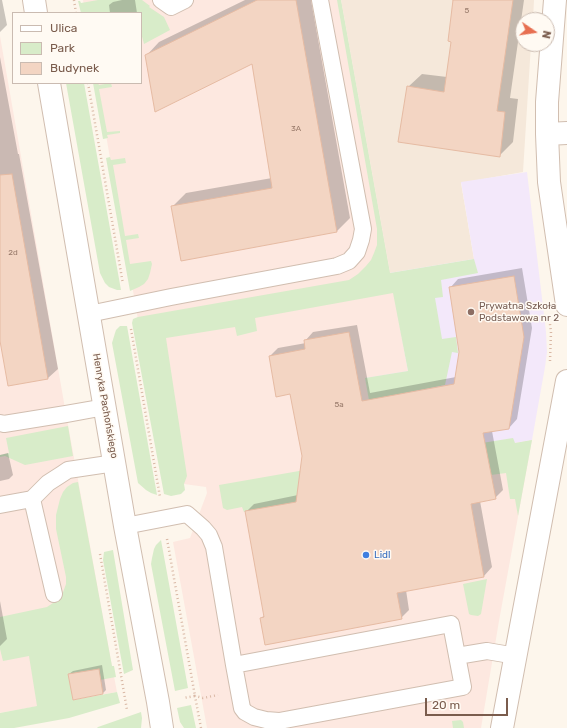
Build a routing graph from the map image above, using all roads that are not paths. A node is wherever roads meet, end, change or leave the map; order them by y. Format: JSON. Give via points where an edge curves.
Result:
{"nodes":[{"id":1,"x":34,"y":0,"type":"edge"},
{"id":2,"x":161,"y":0,"type":"edge"},
{"id":3,"x":185,"y":0,"type":"edge"},
{"id":4,"x":320,"y":0,"type":"edge"},
{"id":5,"x":556,"y":0,"type":"edge"},
{"id":6,"x":36,"y":12,"type":"edge"},
{"id":7,"x":49,"y":84,"type":"edge"},
{"id":8,"x":557,"y":134,"type":"edge"},
{"id":9,"x":567,"y":305,"type":"edge"},
{"id":10,"x":89,"y":314,"type":"junction"},
{"id":11,"x":567,"y":382,"type":"edge"},
{"id":12,"x":105,"y":407,"type":"junction"},
{"id":13,"x":0,"y":423,"type":"edge"},
{"id":14,"x":115,"y":463,"type":"junction"},
{"id":15,"x":32,"y":498,"type":"junction"},
{"id":16,"x":0,"y":505,"type":"edge"},
{"id":17,"x":125,"y":526,"type":"junction"},
{"id":18,"x":54,"y":594,"type":"dead end"},
{"id":19,"x":457,"y":656,"type":"junction"},
{"id":20,"x":516,"y":656,"type":"junction"},
{"id":21,"x":234,"y":665,"type":"junction"},
{"id":22,"x":162,"y":728,"type":"edge"},
{"id":23,"x":502,"y":728,"type":"edge"}],
"edges":[{"from":1,"to":6,"type":"street"},
{"from":2,"to":3,"type":"lane","via":[[171,7]]},
{"from":4,"to":10,"type":"lane","via":[[363,229],[357,252],[348,261],[337,266]]},
{"from":5,"to":8,"type":"street","via":[[547,102]]},
{"from":7,"to":10,"type":"street","name":"Henryka Pachońskiego"},
{"from":8,"to":9,"type":"street","via":[[549,182]]},
{"from":10,"to":12,"type":"street","name":"Henryka Pachońskiego"},
{"from":11,"to":20,"type":"street"},
{"from":12,"to":13,"type":"lane"},
{"from":12,"to":14,"type":"street","name":"Henryka Pachońskiego"},
{"from":14,"to":15,"type":"lane","via":[[68,470],[48,483]]},
{"from":14,"to":17,"type":"street","name":"Henryka Pachońskiego"},
{"from":15,"to":16,"type":"lane"},
{"from":15,"to":18,"type":"lane"},
{"from":17,"to":21,"type":"lane","via":[[187,514],[209,535],[214,547]]},
{"from":17,"to":22,"type":"street","name":"Henryka Pachońskiego"},
{"from":19,"to":20,"type":"lane","via":[[487,650]]},
{"from":19,"to":21,"type":"lane","via":[[451,624]]},
{"from":19,"to":21,"type":"lane","via":[[463,687],[279,721],[254,717],[245,712],[242,708]]},
{"from":20,"to":23,"type":"street"}]}
